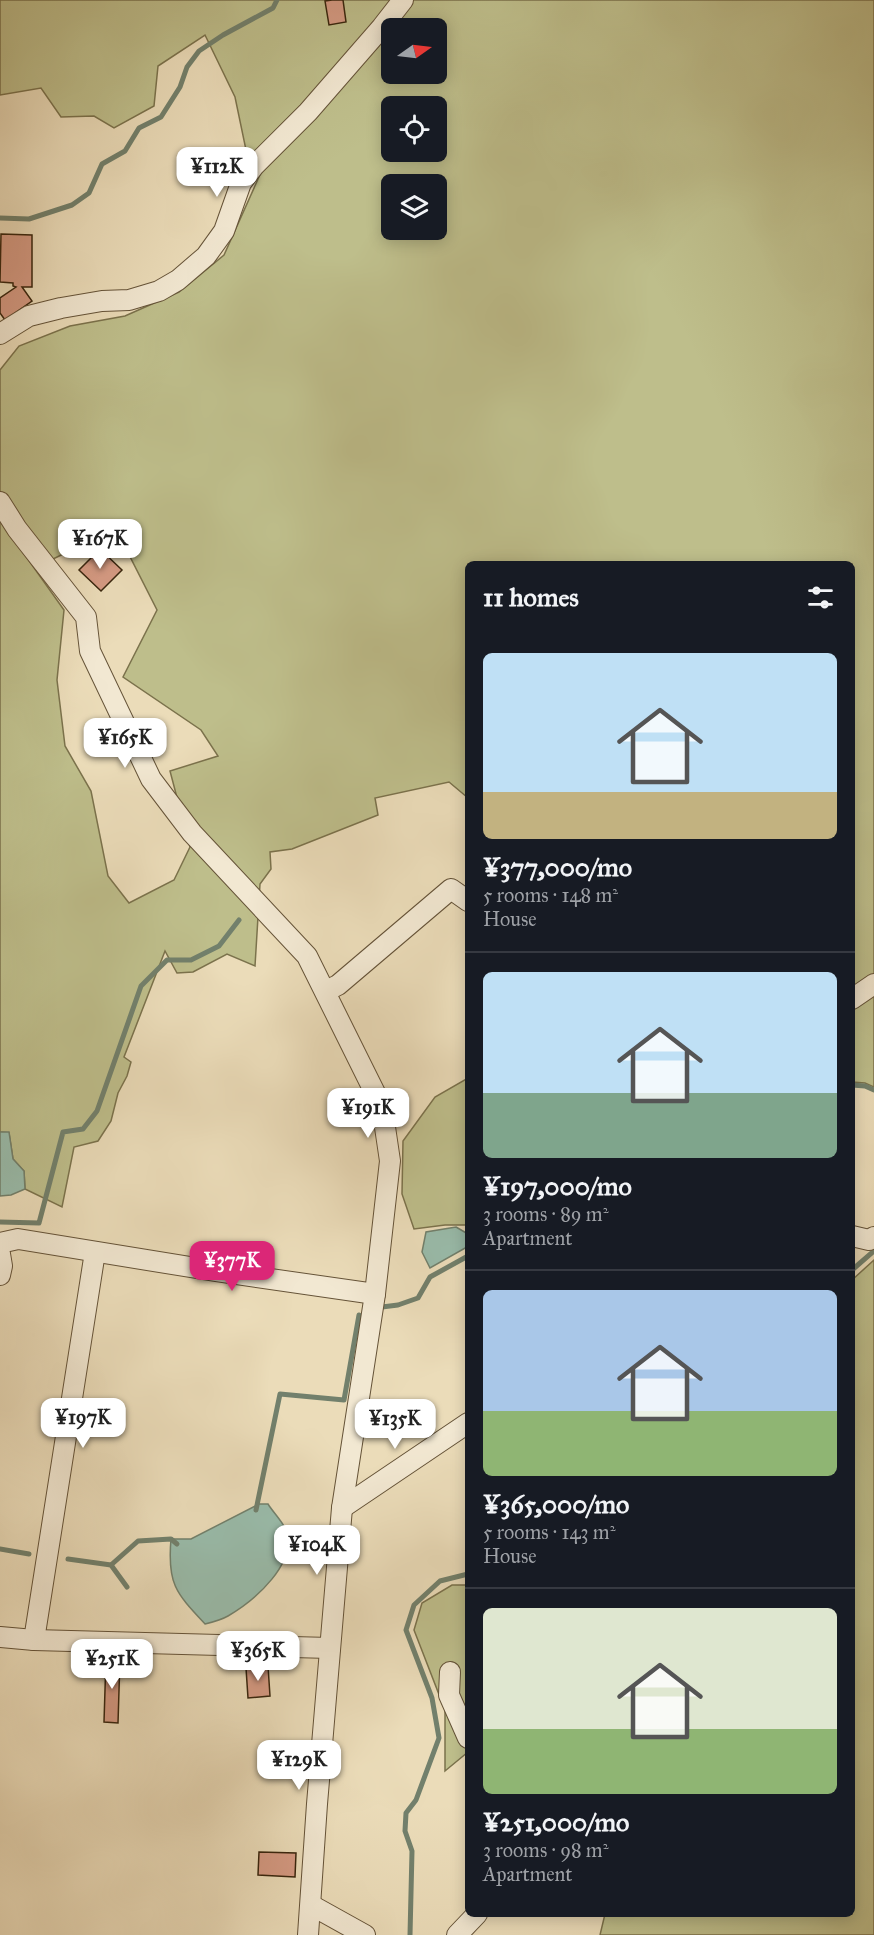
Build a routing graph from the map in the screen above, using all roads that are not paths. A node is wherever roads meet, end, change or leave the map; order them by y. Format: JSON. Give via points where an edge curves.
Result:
{"nodes":[{"id":1,"x":403,"y":0,"type":"edge"},
{"id":2,"x":0,"y":334,"type":"edge"},
{"id":3,"x":0,"y":502,"type":"edge"},
{"id":4,"x":465,"y":898,"type":"edge"},
{"id":5,"x":874,"y":984,"type":"edge"},
{"id":6,"x":326,"y":991,"type":"junction"},
{"id":7,"x":855,"y":997,"type":"edge"},
{"id":8,"x":855,"y":1237,"type":"edge"},
{"id":9,"x":874,"y":1238,"type":"edge"},
{"id":10,"x":0,"y":1243,"type":"edge"},
{"id":11,"x":95,"y":1252,"type":"junction"},
{"id":12,"x":0,"y":1254,"type":"edge"},
{"id":13,"x":0,"y":1275,"type":"edge"},
{"id":14,"x":375,"y":1293,"type":"junction"},
{"id":15,"x":465,"y":1425,"type":"edge"},
{"id":16,"x":342,"y":1508,"type":"junction"},
{"id":17,"x":0,"y":1637,"type":"edge"},
{"id":18,"x":34,"y":1640,"type":"junction"},
{"id":19,"x":330,"y":1648,"type":"junction"},
{"id":20,"x":450,"y":1672,"type":"dead end"},
{"id":21,"x":465,"y":1731,"type":"edge"},
{"id":22,"x":311,"y":1905,"type":"junction"},
{"id":23,"x":474,"y":1917,"type":"edge"},
{"id":24,"x":308,"y":1935,"type":"edge"},
{"id":25,"x":365,"y":1935,"type":"edge"},
{"id":26,"x":457,"y":1935,"type":"edge"}],
"edges":[{"from":1,"to":2,"type":"street","via":[[308,112],[254,165],[241,183],[224,231],[206,256],[178,280],[159,291],[129,300],[102,301],[29,316]]},
{"from":3,"to":6,"type":"street","via":[[86,617],[90,651],[151,779],[192,833],[308,956]]},
{"from":4,"to":6,"type":"street","via":[[451,889]]},
{"from":5,"to":7,"type":"street"},
{"from":6,"to":14,"type":"street","via":[[382,1107],[390,1161]]},
{"from":8,"to":9,"type":"street"},
{"from":10,"to":11,"type":"street","via":[[18,1239]]},
{"from":11,"to":14,"type":"street"},
{"from":11,"to":18,"type":"street"},
{"from":12,"to":13,"type":"street"},
{"from":14,"to":16,"type":"street"},
{"from":15,"to":16,"type":"street"},
{"from":16,"to":19,"type":"street"},
{"from":17,"to":18,"type":"street"},
{"from":18,"to":19,"type":"street"},
{"from":19,"to":22,"type":"street"},
{"from":20,"to":21,"type":"street","via":[[449,1695]]},
{"from":22,"to":24,"type":"street"},
{"from":22,"to":25,"type":"street"},
{"from":23,"to":26,"type":"street"}]}
